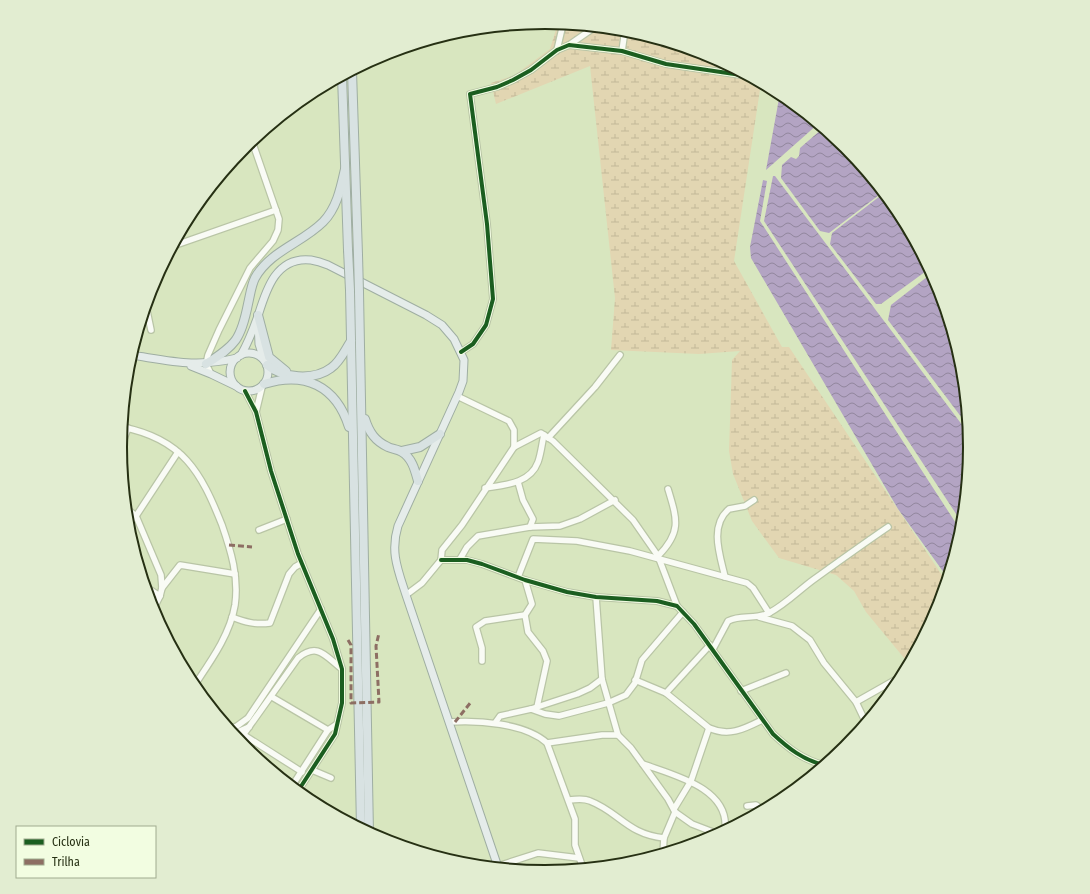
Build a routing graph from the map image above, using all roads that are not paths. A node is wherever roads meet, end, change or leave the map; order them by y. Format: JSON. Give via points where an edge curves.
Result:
{"nodes":[{"id":1,"x":562,"y":30,"type":"edge"},
{"id":2,"x":588,"y":32,"type":"edge"},
{"id":3,"x":624,"y":37,"type":"edge"},
{"id":4,"x":569,"y":45,"type":"junction"},
{"id":5,"x":557,"y":50,"type":"junction"},
{"id":6,"x":622,"y":51,"type":"junction"},
{"id":7,"x":733,"y":74,"type":"edge"},
{"id":8,"x":352,"y":76,"type":"edge"},
{"id":9,"x":342,"y":82,"type":"edge"},
{"id":10,"x":254,"y":147,"type":"edge"},
{"id":11,"x":345,"y":169,"type":"junction"},
{"id":12,"x":276,"y":210,"type":"junction"},
{"id":13,"x":180,"y":244,"type":"edge"},
{"id":14,"x":258,"y":315,"type":"junction"},
{"id":15,"x":148,"y":316,"type":"edge"},
{"id":16,"x":151,"y":330,"type":"dead end"},
{"id":17,"x":351,"y":341,"type":"junction"},
{"id":18,"x":461,"y":352,"type":"junction"},
{"id":19,"x":620,"y":355,"type":"dead end"},
{"id":20,"x":137,"y":357,"type":"edge"},
{"id":21,"x":239,"y":357,"type":"junction"},
{"id":22,"x":265,"y":362,"type":"junction"},
{"id":23,"x":184,"y":364,"type":"junction"},
{"id":24,"x":206,"y":364,"type":"junction"},
{"id":25,"x":211,"y":374,"type":"junction"},
{"id":26,"x":297,"y":376,"type":"junction"},
{"id":27,"x":263,"y":385,"type":"junction"},
{"id":28,"x":238,"y":387,"type":"junction"},
{"id":29,"x":245,"y":391,"type":"junction"},
{"id":30,"x":457,"y":396,"type":"junction"},
{"id":31,"x":362,"y":402,"type":"junction"},
{"id":32,"x":256,"y":412,"type":"junction"},
{"id":33,"x":128,"y":428,"type":"edge"},
{"id":34,"x":440,"y":434,"type":"junction"},
{"id":35,"x":352,"y":435,"type":"junction"},
{"id":36,"x":546,"y":436,"type":"junction"},
{"id":37,"x":514,"y":447,"type":"junction"},
{"id":38,"x":402,"y":451,"type":"junction"},
{"id":39,"x":178,"y":452,"type":"junction"},
{"id":40,"x":418,"y":481,"type":"junction"},
{"id":41,"x":518,"y":482,"type":"junction"},
{"id":42,"x":485,"y":488,"type":"junction"},
{"id":43,"x":668,"y":489,"type":"dead end"},
{"id":44,"x":614,"y":500,"type":"junction"},
{"id":45,"x":754,"y":500,"type":"dead end"},
{"id":46,"x":133,"y":513,"type":"edge"},
{"id":47,"x":136,"y":516,"type":"junction"},
{"id":48,"x":133,"y":519,"type":"edge"},
{"id":49,"x":286,"y":519,"type":"junction"},
{"id":50,"x":530,"y":527,"type":"junction"},
{"id":51,"x":888,"y":527,"type":"dead end"},
{"id":52,"x":259,"y":530,"type":"dead end"},
{"id":53,"x":659,"y":557,"type":"junction"},
{"id":54,"x":460,"y":559,"type":"junction"},
{"id":55,"x":441,"y":560,"type":"junction"},
{"id":56,"x":302,"y":563,"type":"junction"},
{"id":57,"x":235,"y":574,"type":"junction"},
{"id":58,"x":518,"y":577,"type":"junction"},
{"id":59,"x":725,"y":577,"type":"junction"},
{"id":60,"x":525,"y":580,"type":"junction"},
{"id":61,"x":162,"y":588,"type":"junction"},
{"id":62,"x":153,"y":592,"type":"edge"},
{"id":63,"x":406,"y":595,"type":"junction"},
{"id":64,"x":160,"y":596,"type":"junction"},
{"id":65,"x":596,"y":597,"type":"junction"},
{"id":66,"x":157,"y":602,"type":"edge"},
{"id":67,"x":677,"y":606,"type":"junction"},
{"id":68,"x":321,"y":609,"type":"junction"},
{"id":69,"x":683,"y":612,"type":"junction"},
{"id":70,"x":769,"y":613,"type":"junction"},
{"id":71,"x":524,"y":615,"type":"junction"},
{"id":72,"x":232,"y":617,"type":"junction"},
{"id":73,"x":759,"y":617,"type":"junction"},
{"id":74,"x":711,"y":647,"type":"junction"},
{"id":75,"x":482,"y":661,"type":"dead end"},
{"id":76,"x":342,"y":669,"type":"junction"},
{"id":77,"x":786,"y":673,"type":"dead end"},
{"id":78,"x":602,"y":679,"type":"junction"},
{"id":79,"x":198,"y":680,"type":"edge"},
{"id":80,"x":636,"y":680,"type":"junction"},
{"id":81,"x":890,"y":683,"type":"edge"},
{"id":82,"x":742,"y":691,"type":"junction"},
{"id":83,"x":666,"y":693,"type":"junction"},
{"id":84,"x":272,"y":696,"type":"junction"},
{"id":85,"x":856,"y":702,"type":"junction"},
{"id":86,"x":608,"y":703,"type":"junction"},
{"id":87,"x":534,"y":708,"type":"junction"},
{"id":88,"x":863,"y":718,"type":"edge"},
{"id":89,"x":762,"y":720,"type":"junction"},
{"id":90,"x":449,"y":722,"type":"junction"},
{"id":91,"x":495,"y":723,"type":"junction"},
{"id":92,"x":337,"y":724,"type":"junction"},
{"id":93,"x":235,"y":727,"type":"edge"},
{"id":94,"x":249,"y":727,"type":"junction"},
{"id":95,"x":709,"y":728,"type":"junction"},
{"id":96,"x":328,"y":730,"type":"junction"},
{"id":97,"x":239,"y":732,"type":"edge"},
{"id":98,"x":244,"y":734,"type":"joint"},
{"id":99,"x":618,"y":735,"type":"junction"},
{"id":100,"x":547,"y":743,"type":"junction"},
{"id":101,"x":818,"y":763,"type":"edge"},
{"id":102,"x":642,"y":764,"type":"junction"},
{"id":103,"x":312,"y":770,"type":"junction"},
{"id":104,"x":302,"y":772,"type":"junction"},
{"id":105,"x":331,"y":778,"type":"dead end"},
{"id":106,"x":691,"y":781,"type":"junction"},
{"id":107,"x":295,"y":782,"type":"edge"},
{"id":108,"x":301,"y":786,"type":"edge"},
{"id":109,"x":569,"y":800,"type":"junction"},
{"id":110,"x":747,"y":806,"type":"dead end"},
{"id":111,"x":758,"y":807,"type":"edge"},
{"id":112,"x":675,"y":810,"type":"junction"},
{"id":113,"x":361,"y":822,"type":"edge"},
{"id":114,"x":725,"y":824,"type":"edge"},
{"id":115,"x":369,"y":826,"type":"edge"},
{"id":116,"x":710,"y":831,"type":"edge"},
{"id":117,"x":664,"y":838,"type":"junction"},
{"id":118,"x":663,"y":848,"type":"edge"},
{"id":119,"x":579,"y":858,"type":"junction"},
{"id":120,"x":497,"y":862,"type":"edge"},
{"id":121,"x":508,"y":863,"type":"edge"},
{"id":122,"x":581,"y":863,"type":"edge"}],
"edges":[{"from":1,"to":5,"type":"street"},
{"from":2,"to":4,"type":"street"},
{"from":3,"to":6,"type":"street"},
{"from":4,"to":5,"type":"street"},
{"from":4,"to":6,"type":"street"},
{"from":5,"to":18,"type":"street","via":[[513,80],[470,94],[487,224],[493,299],[486,326],[473,344]]},
{"from":6,"to":7,"type":"street","via":[[666,64]]},
{"from":8,"to":31,"type":"highway","bridge":true},
{"from":9,"to":11,"type":"highway"},
{"from":10,"to":12,"type":"street"},
{"from":11,"to":17,"type":"highway","bridge":true},
{"from":11,"to":24,"type":"highway","via":[[337,200],[324,221],[312,232],[276,254],[262,269],[255,279],[237,340],[230,348]]},
{"from":12,"to":13,"type":"street"},
{"from":12,"to":24,"type":"street","via":[[279,219],[278,230],[273,241],[250,268],[219,330]]},
{"from":14,"to":18,"type":"main road","via":[[264,293],[276,274],[288,264],[311,260],[328,265],[434,320],[448,331]]},
{"from":14,"to":21,"type":"main road"},
{"from":14,"to":22,"type":"main road","via":[[259,344]]},
{"from":14,"to":26,"type":"highway","via":[[270,357],[282,370]]},
{"from":15,"to":16,"type":"street"},
{"from":17,"to":26,"type":"highway","via":[[330,369]]},
{"from":17,"to":35,"type":"highway"},
{"from":18,"to":30,"type":"main road","via":[[464,372]]},
{"from":19,"to":36,"type":"street","via":[[595,387]]},
{"from":20,"to":23,"type":"main road"},
{"from":21,"to":22,"type":"main road","via":[[251,353]]},
{"from":21,"to":24,"type":"main road"},
{"from":21,"to":28,"type":"main road","via":[[230,370],[232,380]]},
{"from":22,"to":26,"type":"highway","via":[[277,371]]},
{"from":22,"to":27,"type":"main road","via":[[268,375]]},
{"from":23,"to":24,"type":"main road"},
{"from":23,"to":25,"type":"main road"},
{"from":24,"to":25,"type":"street"},
{"from":25,"to":28,"type":"main road"},
{"from":27,"to":29,"type":"main road","via":[[252,391]]},
{"from":27,"to":32,"type":"street"},
{"from":27,"to":35,"type":"highway","via":[[274,381],[301,380],[322,388],[340,405]]},
{"from":28,"to":29,"type":"main road"},
{"from":29,"to":32,"type":"street"},
{"from":30,"to":34,"type":"main road"},
{"from":30,"to":37,"type":"street","via":[[509,421],[514,430]]},
{"from":31,"to":38,"type":"highway","via":[[368,427],[375,438]]},
{"from":31,"to":115,"type":"highway"},
{"from":32,"to":49,"type":"street"},
{"from":33,"to":39,"type":"street","via":[[158,438]]},
{"from":34,"to":38,"type":"highway","via":[[420,447]]},
{"from":34,"to":40,"type":"main road"},
{"from":35,"to":113,"type":"highway"},
{"from":36,"to":37,"type":"street","via":[[533,436]]},
{"from":36,"to":41,"type":"street","via":[[538,463],[528,477]]},
{"from":36,"to":44,"type":"street"},
{"from":37,"to":42,"type":"street"},
{"from":38,"to":40,"type":"highway","via":[[412,462]]},
{"from":39,"to":47,"type":"street"},
{"from":39,"to":57,"type":"street","via":[[198,474],[209,494],[232,552]]},
{"from":40,"to":63,"type":"main road","via":[[398,526],[393,545]]},
{"from":41,"to":42,"type":"street"},
{"from":41,"to":50,"type":"street","via":[[523,500],[533,519]]},
{"from":42,"to":55,"type":"street","via":[[442,550]]},
{"from":43,"to":53,"type":"street","via":[[676,514],[676,524],[672,540]]},
{"from":44,"to":50,"type":"street","via":[[571,523]]},
{"from":44,"to":53,"type":"street","via":[[633,520]]},
{"from":45,"to":59,"type":"street","via":[[744,506],[729,509],[723,517],[717,544]]},
{"from":46,"to":47,"type":"street"},
{"from":47,"to":48,"type":"street"},
{"from":47,"to":61,"type":"street","via":[[161,575]]},
{"from":49,"to":52,"type":"street"},
{"from":49,"to":56,"type":"street"},
{"from":50,"to":54,"type":"street","via":[[478,536]]},
{"from":51,"to":70,"type":"street"},
{"from":53,"to":58,"type":"street","via":[[577,541],[535,539]]},
{"from":53,"to":59,"type":"street"},
{"from":53,"to":67,"type":"street"},
{"from":54,"to":55,"type":"street"},
{"from":54,"to":58,"type":"street"},
{"from":55,"to":63,"type":"street","via":[[422,583]]},
{"from":56,"to":68,"type":"street"},
{"from":56,"to":72,"type":"street","via":[[290,574],[270,623],[248,624]]},
{"from":57,"to":61,"type":"street","via":[[180,565]]},
{"from":57,"to":72,"type":"street","via":[[236,591]]},
{"from":58,"to":60,"type":"street"},
{"from":59,"to":70,"type":"street","via":[[750,585]]},
{"from":60,"to":65,"type":"street"},
{"from":60,"to":71,"type":"street","via":[[532,604]]},
{"from":61,"to":64,"type":"street"},
{"from":62,"to":64,"type":"street"},
{"from":63,"to":90,"type":"main road"},
{"from":64,"to":66,"type":"street"},
{"from":65,"to":67,"type":"street","via":[[657,601]]},
{"from":65,"to":78,"type":"street"},
{"from":67,"to":69,"type":"street"},
{"from":68,"to":76,"type":"street"},
{"from":68,"to":93,"type":"street","via":[[248,718]]},
{"from":69,"to":74,"type":"street"},
{"from":69,"to":80,"type":"street","via":[[642,660]]},
{"from":70,"to":73,"type":"street"},
{"from":71,"to":75,"type":"street","via":[[485,621],[476,627],[482,648]]},
{"from":71,"to":87,"type":"street","via":[[528,632],[543,651],[547,661]]},
{"from":72,"to":79,"type":"street","via":[[223,639]]},
{"from":73,"to":74,"type":"street","via":[[744,616],[728,621]]},
{"from":73,"to":85,"type":"street","via":[[787,624],[803,633]]},
{"from":74,"to":82,"type":"street"},
{"from":74,"to":83,"type":"street"},
{"from":76,"to":84,"type":"street","via":[[318,651],[311,650],[298,658]]},
{"from":76,"to":92,"type":"street","via":[[343,692]]},
{"from":77,"to":82,"type":"street"},
{"from":78,"to":86,"type":"street"},
{"from":78,"to":87,"type":"street","via":[[584,691]]},
{"from":80,"to":83,"type":"street"},
{"from":80,"to":86,"type":"street","via":[[626,695]]},
{"from":81,"to":85,"type":"street"},
{"from":82,"to":89,"type":"street"},
{"from":83,"to":95,"type":"street"},
{"from":84,"to":94,"type":"street"},
{"from":84,"to":96,"type":"street"},
{"from":85,"to":88,"type":"street"},
{"from":86,"to":87,"type":"street","via":[[560,716],[545,714]]},
{"from":86,"to":99,"type":"street"},
{"from":87,"to":91,"type":"street","via":[[500,716]]},
{"from":89,"to":95,"type":"street","via":[[731,733]]},
{"from":89,"to":101,"type":"street","via":[[789,749],[803,758]]},
{"from":90,"to":91,"type":"street"},
{"from":90,"to":120,"type":"main road"},
{"from":91,"to":100,"type":"street","via":[[539,736]]},
{"from":92,"to":96,"type":"street"},
{"from":92,"to":103,"type":"street","via":[[335,734]]},
{"from":94,"to":97,"type":"street"},
{"from":94,"to":98,"type":"street"},
{"from":95,"to":106,"type":"street"},
{"from":96,"to":104,"type":"street"},
{"from":98,"to":104,"type":"street"},
{"from":99,"to":100,"type":"street"},
{"from":99,"to":102,"type":"street"},
{"from":100,"to":109,"type":"street"},
{"from":102,"to":106,"type":"street"},
{"from":102,"to":112,"type":"street"},
{"from":103,"to":105,"type":"street"},
{"from":103,"to":108,"type":"street"},
{"from":104,"to":107,"type":"street"},
{"from":106,"to":112,"type":"street"},
{"from":106,"to":114,"type":"street","via":[[708,793],[721,807],[725,814]]},
{"from":109,"to":117,"type":"street","via":[[591,801],[642,833]]},
{"from":109,"to":119,"type":"street","via":[[575,819],[574,837]]},
{"from":110,"to":111,"type":"street"},
{"from":112,"to":116,"type":"street","via":[[692,824]]},
{"from":112,"to":117,"type":"street"},
{"from":117,"to":118,"type":"street"},
{"from":119,"to":121,"type":"street","via":[[538,853]]},
{"from":119,"to":122,"type":"street"}]}
